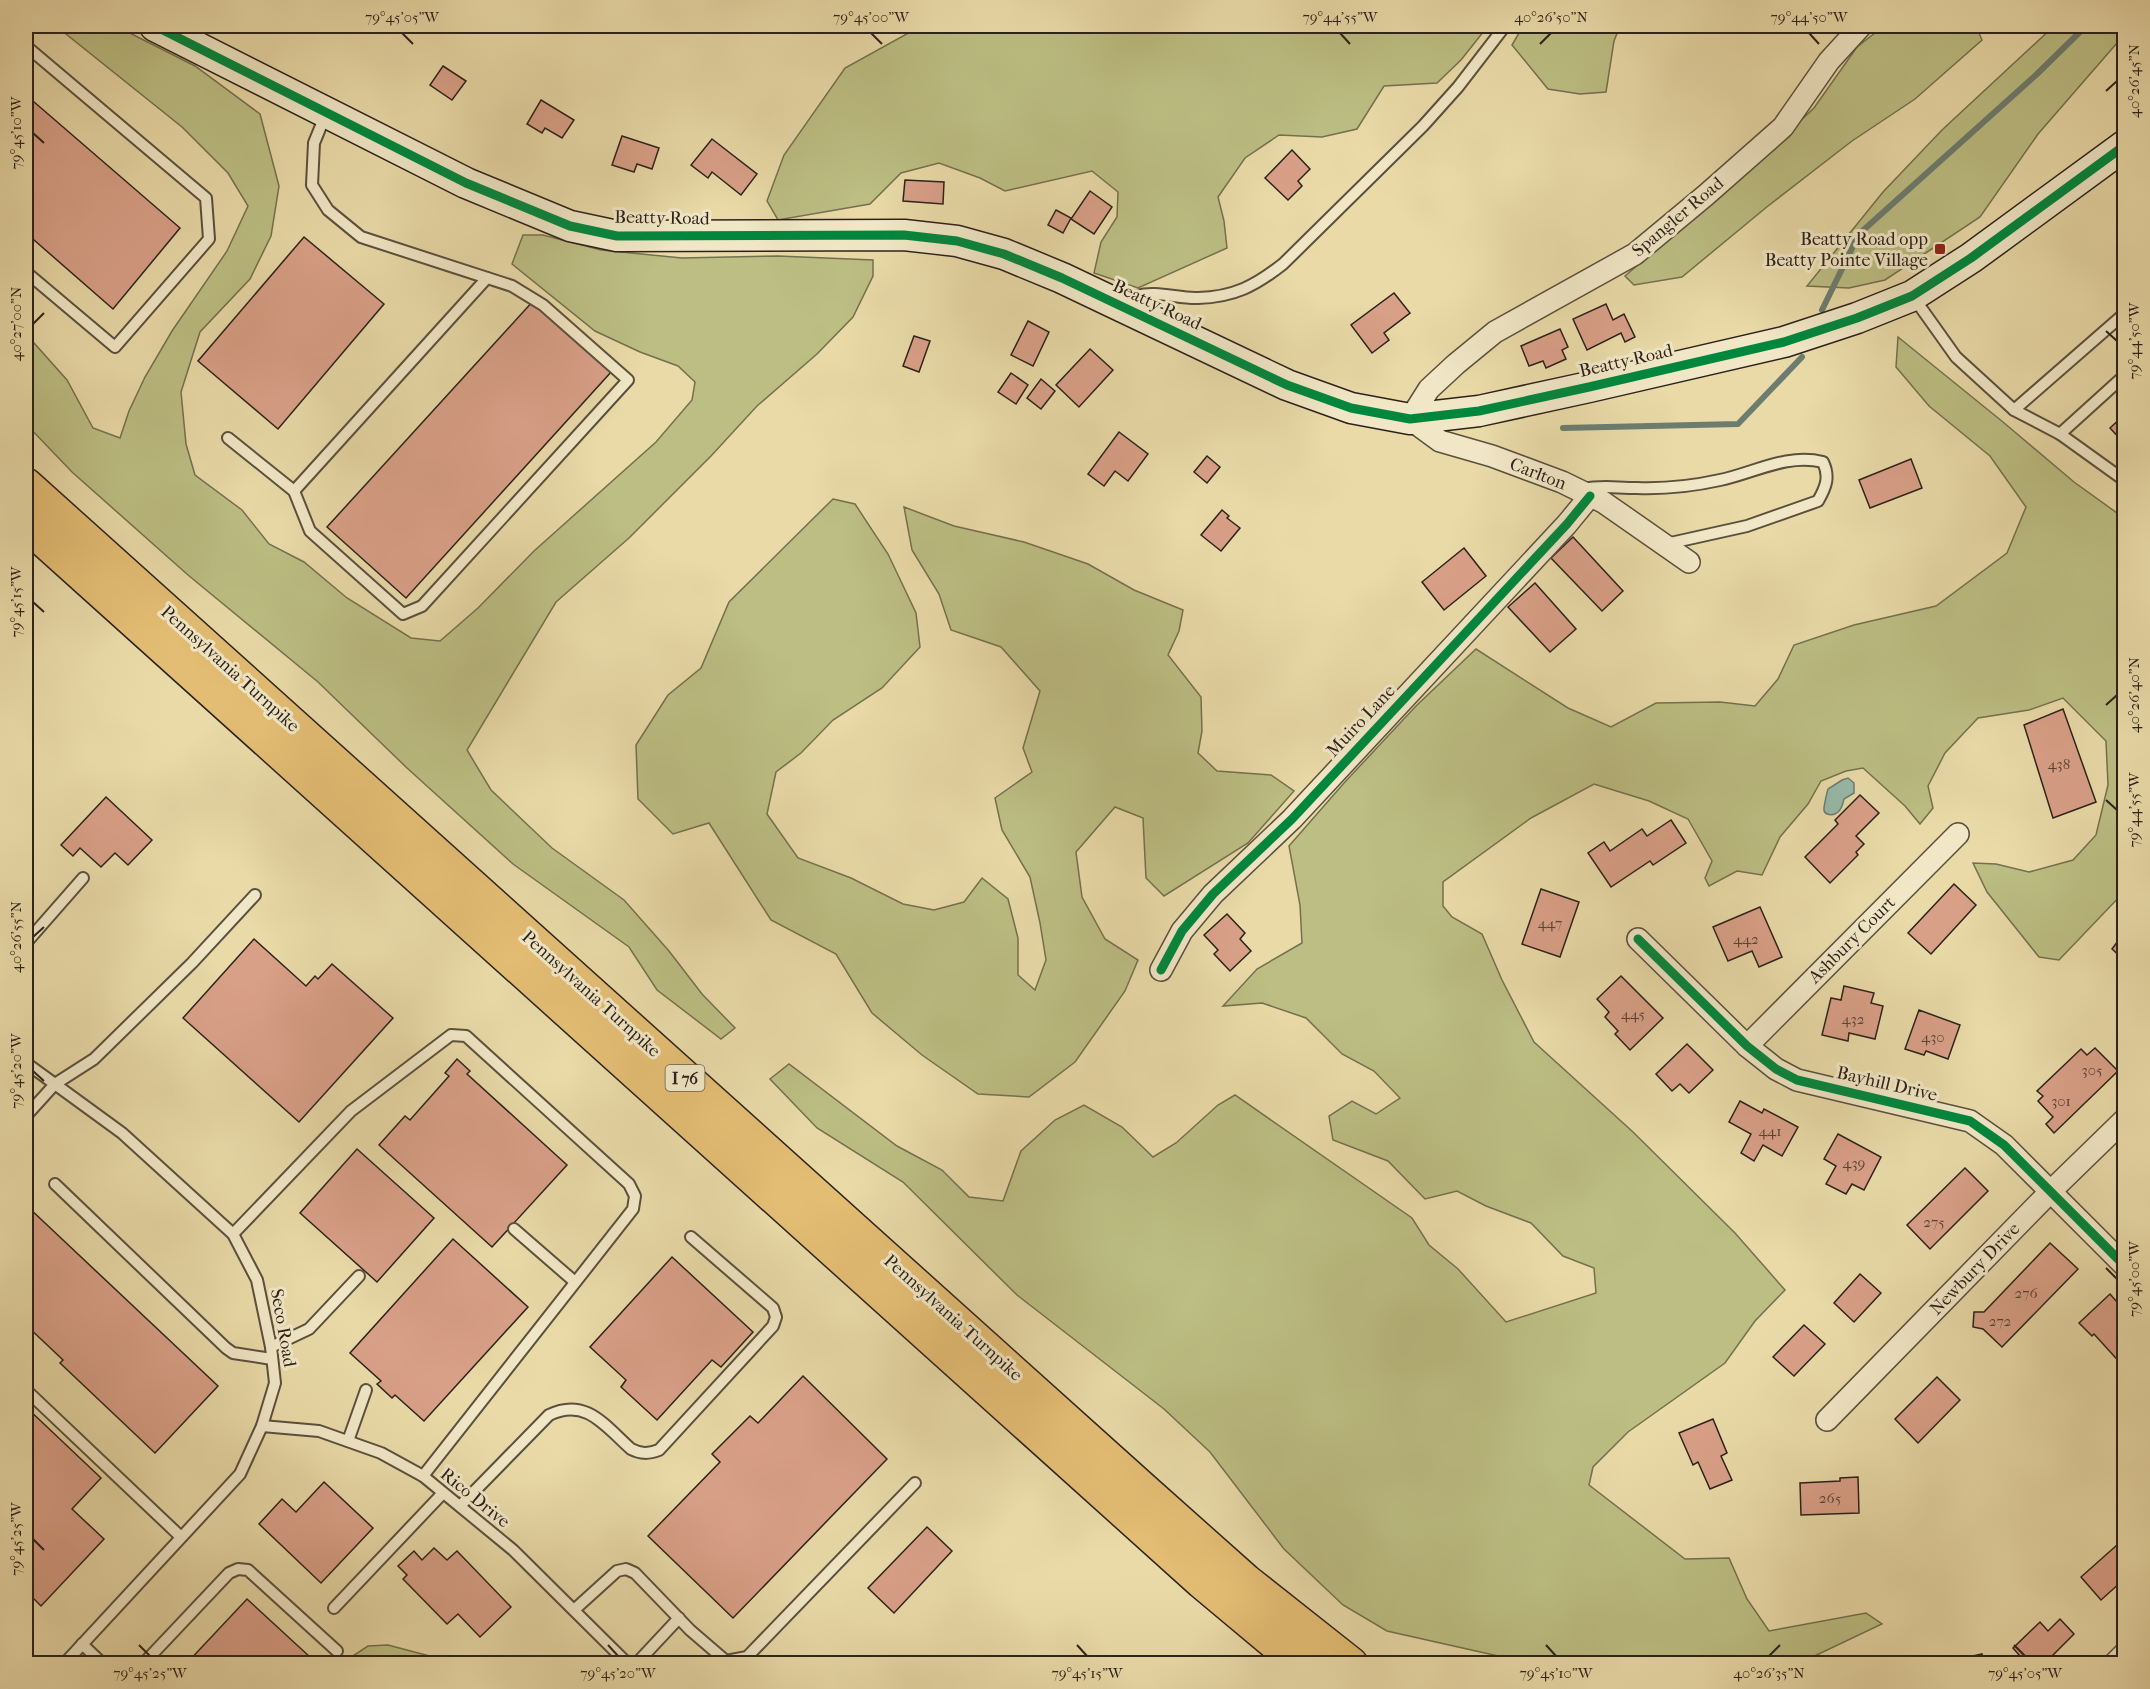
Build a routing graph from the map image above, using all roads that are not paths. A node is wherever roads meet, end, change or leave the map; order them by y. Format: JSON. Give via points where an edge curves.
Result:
{"nodes":[{"id":1,"x":155,"y":26,"type":"edge"},
{"id":2,"x":1504,"y":26,"type":"edge"},
{"id":3,"x":1862,"y":26,"type":"edge"},
{"id":4,"x":26,"y":46,"type":"edge"},
{"id":5,"x":327,"y":112,"type":"junction"},
{"id":6,"x":2124,"y":146,"type":"edge"},
{"id":7,"x":26,"y":272,"type":"edge"},
{"id":8,"x":487,"y":278,"type":"junction"},
{"id":9,"x":1912,"y":296,"type":"junction"},
{"id":10,"x":1120,"y":306,"type":"junction"},
{"id":11,"x":2124,"y":314,"type":"edge"},
{"id":12,"x":2124,"y":375,"type":"edge"},
{"id":13,"x":2014,"y":410,"type":"junction"},
{"id":14,"x":1410,"y":419,"type":"junction"},
{"id":15,"x":2060,"y":434,"type":"junction"},
{"id":16,"x":228,"y":438,"type":"dead end"},
{"id":17,"x":2124,"y":480,"type":"edge"},
{"id":18,"x":26,"y":484,"type":"edge"},
{"id":19,"x":294,"y":491,"type":"junction"},
{"id":20,"x":1584,"y":493,"type":"junction"},
{"id":21,"x":26,"y":524,"type":"edge"},
{"id":22,"x":1664,"y":545,"type":"junction"},
{"id":23,"x":1689,"y":562,"type":"dead end"},
{"id":24,"x":1958,"y":834,"type":"dead end"},
{"id":25,"x":83,"y":878,"type":"dead end"},
{"id":26,"x":255,"y":895,"type":"dead end"},
{"id":27,"x":1638,"y":939,"type":"dead end"},
{"id":28,"x":26,"y":943,"type":"edge"},
{"id":29,"x":1161,"y":970,"type":"dead end"},
{"id":30,"x":1747,"y":1046,"type":"junction"},
{"id":31,"x":26,"y":1063,"type":"edge"},
{"id":32,"x":55,"y":1084,"type":"junction"},
{"id":33,"x":26,"y":1116,"type":"edge"},
{"id":34,"x":2124,"y":1120,"type":"edge"},
{"id":35,"x":55,"y":1184,"type":"dead end"},
{"id":36,"x":2051,"y":1191,"type":"junction"},
{"id":37,"x":514,"y":1228,"type":"dead end"},
{"id":38,"x":233,"y":1234,"type":"junction"},
{"id":39,"x":691,"y":1237,"type":"dead end"},
{"id":40,"x":2124,"y":1265,"type":"edge"},
{"id":41,"x":359,"y":1276,"type":"dead end"},
{"id":42,"x":575,"y":1282,"type":"junction"},
{"id":43,"x":271,"y":1347,"type":"junction"},
{"id":44,"x":272,"y":1359,"type":"junction"},
{"id":45,"x":26,"y":1390,"type":"edge"},
{"id":46,"x":366,"y":1390,"type":"dead end"},
{"id":47,"x":1827,"y":1420,"type":"dead end"},
{"id":48,"x":262,"y":1426,"type":"junction"},
{"id":49,"x":348,"y":1441,"type":"junction"},
{"id":50,"x":423,"y":1476,"type":"junction"},
{"id":51,"x":915,"y":1483,"type":"dead end"},
{"id":52,"x":443,"y":1493,"type":"junction"},
{"id":53,"x":460,"y":1506,"type":"junction"},
{"id":54,"x":181,"y":1537,"type":"junction"},
{"id":55,"x":334,"y":1608,"type":"dead end"},
{"id":56,"x":574,"y":1610,"type":"junction"},
{"id":57,"x":679,"y":1618,"type":"junction"},
{"id":58,"x":82,"y":1644,"type":"junction"},
{"id":59,"x":337,"y":1651,"type":"dead end"},
{"id":60,"x":2124,"y":1654,"type":"edge"},
{"id":61,"x":64,"y":1664,"type":"edge"},
{"id":62,"x":103,"y":1664,"type":"edge"},
{"id":63,"x":143,"y":1664,"type":"edge"},
{"id":64,"x":628,"y":1664,"type":"edge"},
{"id":65,"x":636,"y":1664,"type":"edge"},
{"id":66,"x":1300,"y":1664,"type":"edge"},
{"id":67,"x":1351,"y":1664,"type":"edge"},
{"id":68,"x":2114,"y":1664,"type":"edge"}],
"edges":[{"from":1,"to":5,"type":"street","name":"Beatty Road"},
{"from":2,"to":10,"type":"lane","via":[[1423,126],[1262,280],[1246,290],[1223,296],[1137,296]]},
{"from":3,"to":14,"type":"street","name":"Spangler Road","via":[[1828,62],[1783,127],[1706,195],[1635,254],[1495,332],[1429,389]]},
{"from":4,"to":7,"type":"lane","via":[[206,198],[209,239],[115,347]]},
{"from":5,"to":8,"type":"lane","via":[[314,143],[312,185],[328,210],[361,237]]},
{"from":5,"to":10,"type":"street","name":"Beatty Road","via":[[466,183],[570,226],[617,236],[904,235],[957,241],[1004,255]]},
{"from":6,"to":9,"type":"street","name":"Beatty Road","via":[[1971,258]]},
{"from":8,"to":19,"type":"lane"},
{"from":8,"to":19,"type":"lane","via":[[512,286],[543,305],[628,380],[422,606],[403,614],[310,531]]},
{"from":9,"to":13,"type":"lane","via":[[1956,357]]},
{"from":9,"to":14,"type":"street","name":"Beatty Road","via":[[1784,342],[1479,411]]},
{"from":10,"to":14,"type":"street","name":"Beatty Road","via":[[1287,385],[1351,408]]},
{"from":11,"to":13,"type":"lane"},
{"from":12,"to":15,"type":"lane"},
{"from":13,"to":15,"type":"lane"},
{"from":14,"to":20,"type":"street","name":"Carlton","via":[[1440,441],[1492,456]]},
{"from":15,"to":17,"type":"lane"},
{"from":16,"to":19,"type":"lane"},
{"from":18,"to":67,"type":"highway","name":"Pennsylvania Turnpike","number":"I 76","via":[[1246,1581]]},
{"from":20,"to":22,"type":"street","name":"Carlton"},
{"from":20,"to":22,"type":"lane","via":[[1602,485],[1672,488],[1808,458],[1823,462],[1827,470],[1827,485],[1818,501],[1748,526]]},
{"from":20,"to":29,"type":"street","name":"Muiro Lane","via":[[1567,524],[1292,819],[1213,894],[1182,931]]},
{"from":21,"to":66,"type":"highway","name":"Pennsylvania Turnpike","number":"I 76","via":[[1202,1582]]},
{"from":22,"to":23,"type":"street","name":"Carlton"},
{"from":24,"to":30,"type":"street","name":"Ashbury Court"},
{"from":25,"to":28,"type":"lane"},
{"from":26,"to":32,"type":"lane","via":[[94,1059]]},
{"from":27,"to":30,"type":"street","name":"Bayhill Drive"},
{"from":30,"to":36,"type":"street","name":"Bayhill Drive","via":[[1797,1080],[1970,1120],[2004,1145]]},
{"from":31,"to":32,"type":"lane","name":"Seco Road"},
{"from":32,"to":33,"type":"lane"},
{"from":32,"to":38,"type":"lane","name":"Seco Road","via":[[122,1133]]},
{"from":34,"to":36,"type":"street","name":"Newbury Drive"},
{"from":35,"to":44,"type":"lane","via":[[226,1348],[233,1353]]},
{"from":36,"to":40,"type":"street","name":"Bayhill Drive"},
{"from":36,"to":47,"type":"street","name":"Newbury Drive"},
{"from":37,"to":42,"type":"lane"},
{"from":38,"to":42,"type":"lane","via":[[351,1111],[444,1038],[458,1034],[466,1036],[633,1190],[633,1209]]},
{"from":38,"to":43,"type":"lane","name":"Seco Road","via":[[257,1280]]},
{"from":39,"to":53,"type":"lane","via":[[773,1308],[773,1326],[659,1450],[637,1453],[592,1414],[570,1408],[559,1410],[549,1415]]},
{"from":41,"to":43,"type":"lane","via":[[309,1329]]},
{"from":42,"to":50,"type":"lane"},
{"from":43,"to":44,"type":"lane","name":"Seco Road"},
{"from":44,"to":48,"type":"lane","name":"Seco Road","via":[[275,1383]]},
{"from":45,"to":54,"type":"lane"},
{"from":46,"to":49,"type":"lane"},
{"from":48,"to":49,"type":"lane","name":"Rico Drive","via":[[319,1431]]},
{"from":48,"to":54,"type":"lane","name":"Seco Road","via":[[240,1474]]},
{"from":49,"to":50,"type":"lane","name":"Rico Drive","via":[[381,1453]]},
{"from":50,"to":52,"type":"lane","name":"Rico Drive"},
{"from":51,"to":57,"type":"lane","via":[[747,1657],[726,1661]]},
{"from":52,"to":53,"type":"lane","name":"Rico Drive"},
{"from":52,"to":55,"type":"lane"},
{"from":53,"to":56,"type":"lane","name":"Rico Drive","via":[[513,1550]]},
{"from":54,"to":58,"type":"lane","name":"Seco Road"},
{"from":56,"to":57,"type":"lane","via":[[616,1571],[626,1569],[635,1573]]},
{"from":56,"to":64,"type":"lane","name":"Rico Drive"},
{"from":57,"to":65,"type":"lane"},
{"from":58,"to":61,"type":"lane","name":"Seco Road"},
{"from":58,"to":62,"type":"lane"},
{"from":59,"to":63,"type":"lane","via":[[248,1570],[238,1569]]},
{"from":60,"to":68,"type":"street"}]}
